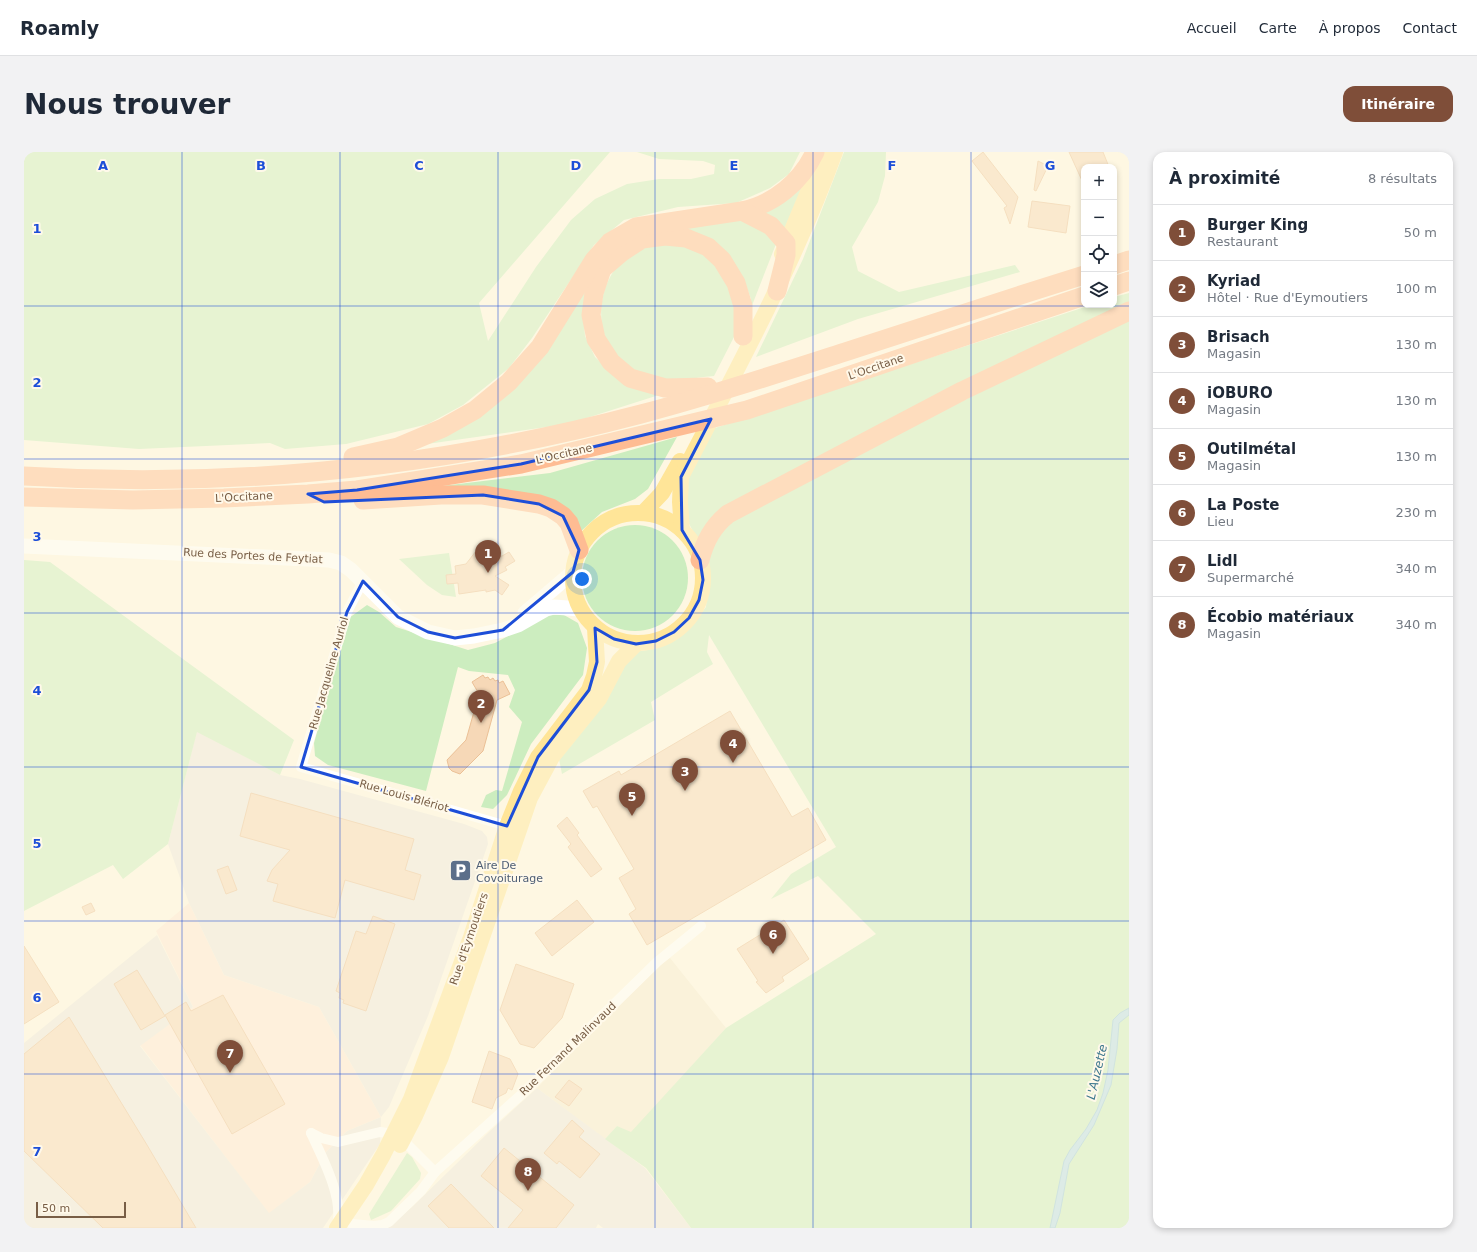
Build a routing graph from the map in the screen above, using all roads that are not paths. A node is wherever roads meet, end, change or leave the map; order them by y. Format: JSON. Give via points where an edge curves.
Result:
{"nodes":[{"id":1,"x":815,"y":152,"type":"edge"},
{"id":2,"x":825,"y":152,"type":"edge"},
{"id":3,"x":835,"y":152,"type":"edge"},
{"id":4,"x":742,"y":211,"type":"junction"},
{"id":5,"x":786,"y":243,"type":"junction"},
{"id":6,"x":1129,"y":260,"type":"edge"},
{"id":7,"x":1117,"y":264,"type":"edge"},
{"id":8,"x":1081,"y":276,"type":"edge"},
{"id":9,"x":1129,"y":281,"type":"edge"},
{"id":10,"x":1117,"y":285,"type":"edge"},
{"id":11,"x":777,"y":291,"type":"junction"},
{"id":12,"x":1081,"y":297,"type":"edge"},
{"id":13,"x":1129,"y":311,"type":"edge"},
{"id":14,"x":748,"y":336,"type":"junction"},
{"id":15,"x":757,"y":380,"type":"junction"},
{"id":16,"x":290,"y":474,"type":"junction"},
{"id":17,"x":677,"y":475,"type":"junction"},
{"id":18,"x":24,"y":476,"type":"edge"},
{"id":19,"x":308,"y":494,"type":"junction"},
{"id":20,"x":24,"y":497,"type":"edge"},
{"id":21,"x":643,"y":514,"type":"junction"},
{"id":22,"x":682,"y":530,"type":"junction"},
{"id":23,"x":24,"y":546,"type":"edge"},
{"id":24,"x":579,"y":550,"type":"junction"},
{"id":25,"x":700,"y":560,"type":"junction"},
{"id":26,"x":573,"y":572,"type":"junction"},
{"id":27,"x":363,"y":581,"type":"junction"},
{"id":28,"x":580,"y":609,"type":"junction"},
{"id":29,"x":595,"y":628,"type":"junction"},
{"id":30,"x":503,"y":630,"type":"junction"},
{"id":31,"x":636,"y":644,"type":"junction"},
{"id":32,"x":301,"y":766,"type":"joint"},
{"id":33,"x":506,"y":826,"type":"junction"},
{"id":34,"x":701,"y":926,"type":"dead end"},
{"id":35,"x":399,"y":1137,"type":"junction"},
{"id":36,"x":435,"y":1172,"type":"junction"},
{"id":37,"x":343,"y":1227,"type":"edge"}],
"edges":[{"from":1,"to":4,"type":"highway","via":[[800,176],[774,199],[756,208]]},
{"from":2,"to":5,"type":"main road"},
{"from":3,"to":11,"type":"main road","via":[[818,199]]},
{"from":4,"to":5,"type":"highway","via":[[771,226]]},
{"from":4,"to":16,"type":"highway","via":[[636,227],[610,242],[594,260],[540,347],[509,382],[475,410],[443,428],[398,447],[366,455],[312,463]]},
{"from":5,"to":11,"type":"highway","via":[[786,255]]},
{"from":5,"to":14,"type":"main road","via":[[754,316]]},
{"from":6,"to":7,"type":"highway"},
{"from":8,"to":15,"type":"highway","name":"L'Occitane"},
{"from":9,"to":10,"type":"highway"},
{"from":11,"to":14,"type":"main road"},
{"from":12,"to":19,"type":"highway","name":"L'Occitane","via":[[747,410],[521,464],[357,490]]},
{"from":13,"to":25,"type":"highway","via":[[962,391],[728,514],[718,522],[710,534]]},
{"from":14,"to":15,"type":"highway","via":[[736,283],[722,260],[708,247],[686,238],[665,236],[642,239],[602,269],[594,293],[591,315],[596,338],[611,362],[630,378],[665,388],[699,388]]},
{"from":14,"to":17,"type":"main road"},
{"from":15,"to":16,"type":"highway","name":"L'Occitane","via":[[640,414],[529,440],[396,463]]},
{"from":16,"to":18,"type":"highway","name":"L'Occitane","via":[[140,480]]},
{"from":17,"to":21,"type":"main road"},
{"from":17,"to":22,"type":"main road"},
{"from":19,"to":20,"type":"highway","name":"L'Occitane","via":[[133,500]]},
{"from":19,"to":24,"type":"highway","via":[[324,502],[483,495],[539,504],[563,516],[569,523]]},
{"from":21,"to":22,"type":"main road","via":[[664,518]]},
{"from":21,"to":24,"type":"main road","via":[[623,515],[605,522],[590,534]]},
{"from":22,"to":25,"type":"main road","via":[[690,539]]},
{"from":23,"to":27,"type":"street","name":"Rue des Portes de Feytiat","via":[[328,560],[341,563]]},
{"from":24,"to":26,"type":"main road"},
{"from":25,"to":31,"type":"main road","via":[[703,580],[699,600],[689,618],[674,632],[656,641]]},
{"from":26,"to":28,"type":"main road","via":[[574,591]]},
{"from":26,"to":30,"type":"street","name":"Rue des Portes de Feytiat"},
{"from":27,"to":30,"type":"street","name":"Rue des Portes de Feytiat","via":[[398,617],[428,632],[455,638]]},
{"from":27,"to":32,"type":"street","name":"Rue Jacqueline Auriol","via":[[347,612]]},
{"from":28,"to":29,"type":"main road"},
{"from":28,"to":30,"type":"street","name":"Rue des Portes de Feytiat","via":[[546,609],[518,625]]},
{"from":29,"to":31,"type":"main road","via":[[614,639]]},
{"from":29,"to":33,"type":"main road","name":"Rue d'Eymoutiers","via":[[597,662],[589,690],[538,757]]},
{"from":31,"to":35,"type":"main road","via":[[619,660],[598,699],[552,757],[530,798],[441,1057],[415,1116]]},
{"from":32,"to":33,"type":"street","name":"Rue Louis Blériot"},
{"from":33,"to":35,"type":"main road","name":"Rue d'Eymoutiers","via":[[471,937]]},
{"from":34,"to":36,"type":"street","name":"Rue Fernand Malinvaud","via":[[657,962],[522,1094]]},
{"from":35,"to":36,"type":"street"},
{"from":35,"to":37,"type":"main road","name":"Rue d'Eymoutiers","via":[[366,1185]]},
{"from":35,"to":37,"type":"street","via":[[380,1132],[338,1142],[311,1133],[333,1185]]},
{"from":36,"to":37,"type":"street","name":"Rue Fernand Malinvaud","via":[[421,1191],[389,1222],[374,1226]]}]}
